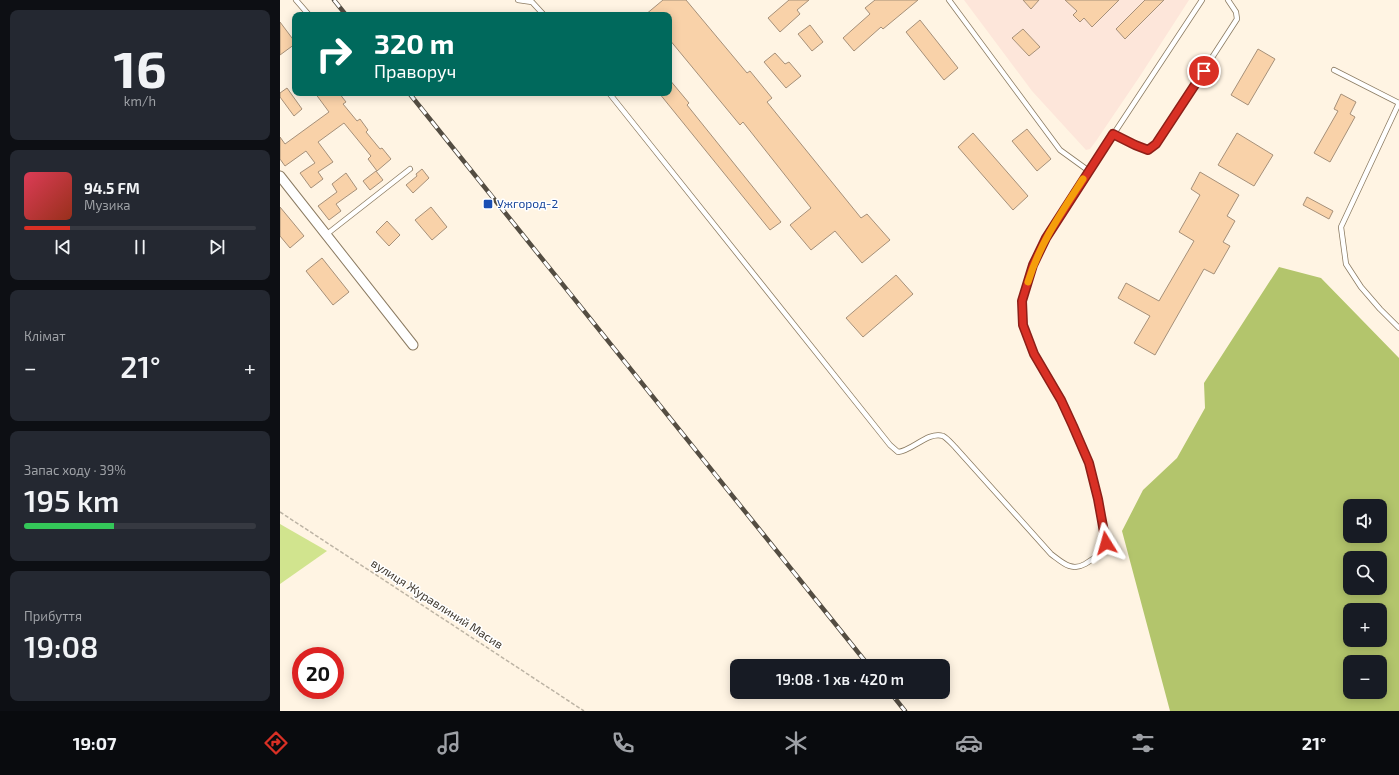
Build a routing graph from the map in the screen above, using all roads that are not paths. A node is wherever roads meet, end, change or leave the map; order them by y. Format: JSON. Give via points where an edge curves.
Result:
{"nodes":[{"id":1,"x":296,"y":0,"type":"edge"},
{"id":2,"x":518,"y":0,"type":"edge"},
{"id":3,"x":949,"y":0,"type":"edge"},
{"id":4,"x":1202,"y":0,"type":"edge"},
{"id":5,"x":1228,"y":0,"type":"edge"},
{"id":6,"x":306,"y":12,"type":"edge"},
{"id":7,"x":541,"y":12,"type":"edge"},
{"id":8,"x":1334,"y":70,"type":"dead end"},
{"id":9,"x":610,"y":96,"type":"edge"},
{"id":10,"x":1399,"y":103,"type":"edge"},
{"id":11,"x":1113,"y":134,"type":"junction"},
{"id":12,"x":410,"y":170,"type":"dead end"},
{"id":13,"x":1089,"y":171,"type":"junction"},
{"id":14,"x":280,"y":176,"type":"edge"},
{"id":15,"x":327,"y":234,"type":"junction"},
{"id":16,"x":1399,"y":328,"type":"edge"},
{"id":17,"x":413,"y":345,"type":"dead end"}],
"edges":[{"from":1,"to":6,"type":"lane"},
{"from":2,"to":7,"type":"lane","via":[[532,2]]},
{"from":3,"to":13,"type":"lane","via":[[1060,150]]},
{"from":4,"to":11,"type":"lane"},
{"from":5,"to":11,"type":"lane","via":[[1236,12],[1237,19],[1156,144],[1148,150]]},
{"from":8,"to":10,"type":"lane"},
{"from":9,"to":13,"type":"lane","via":[[890,445],[898,452],[904,452],[932,436],[943,436],[1051,554],[1069,567],[1082,566],[1093,560],[1106,543],[1105,534],[1089,463],[1057,394],[1034,354],[1023,325],[1022,301],[1033,265],[1046,238]]},
{"from":10,"to":16,"type":"lane","via":[[1341,227],[1346,264],[1361,287]]},
{"from":11,"to":13,"type":"lane"},
{"from":12,"to":15,"type":"lane"},
{"from":14,"to":15,"type":"street"},
{"from":15,"to":17,"type":"street"}]}
